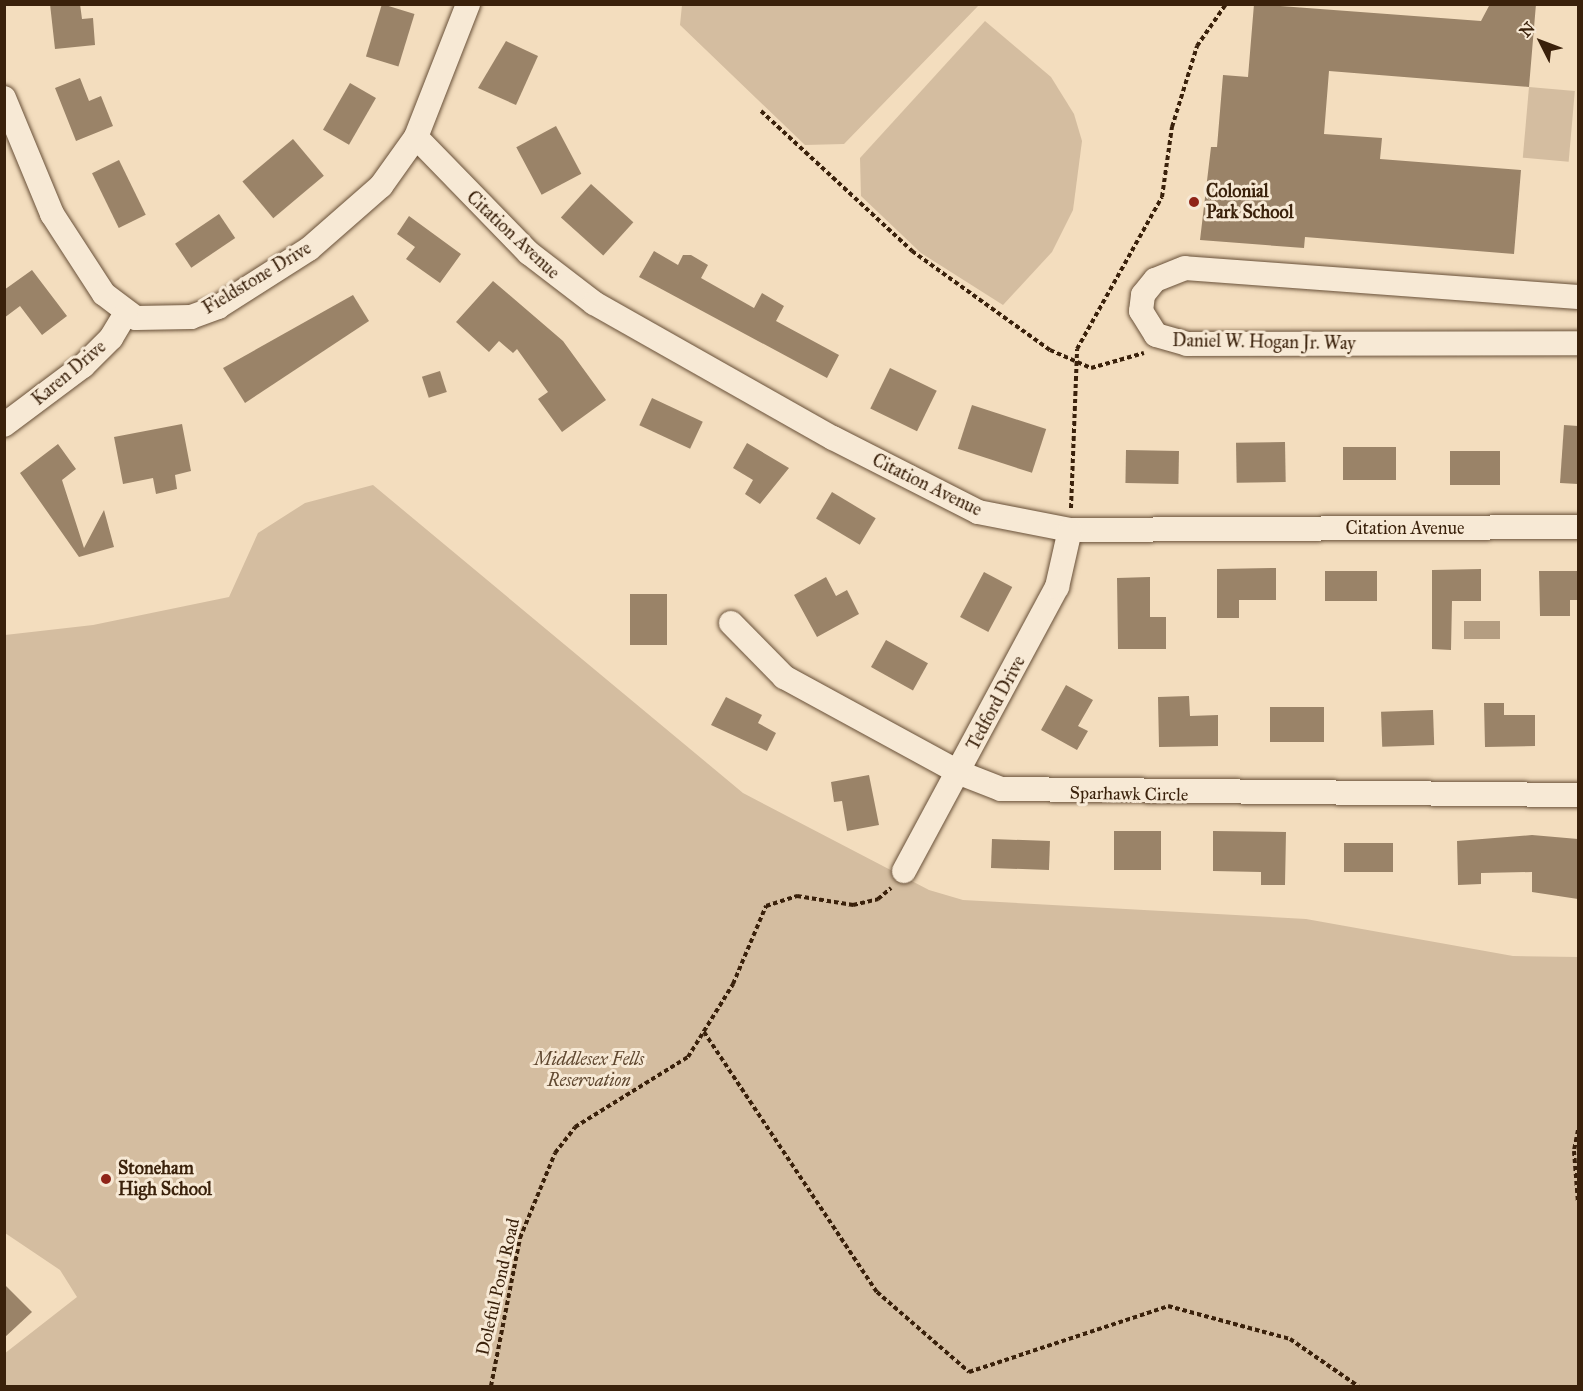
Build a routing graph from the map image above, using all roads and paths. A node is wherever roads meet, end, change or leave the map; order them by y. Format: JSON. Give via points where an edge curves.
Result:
{"nodes":[{"id":1,"x":468,"y":4,"type":"edge"},
{"id":2,"x":1226,"y":4,"type":"edge"},
{"id":3,"x":4,"y":98,"type":"edge"},
{"id":4,"x":761,"y":111,"type":"dead end"},
{"id":5,"x":416,"y":137,"type":"junction"},
{"id":6,"x":1578,"y":297,"type":"edge"},
{"id":7,"x":126,"y":313,"type":"junction"},
{"id":8,"x":1163,"y":340,"type":"junction"},
{"id":9,"x":1578,"y":343,"type":"edge"},
{"id":10,"x":1074,"y":364,"type":"junction"},
{"id":11,"x":4,"y":425,"type":"edge"},
{"id":12,"x":1578,"y":526,"type":"edge"},
{"id":13,"x":1070,"y":530,"type":"junction"},
{"id":14,"x":731,"y":622,"type":"dead end"},
{"id":15,"x":960,"y":773,"type":"junction"},
{"id":16,"x":1578,"y":795,"type":"edge"},
{"id":17,"x":904,"y":871,"type":"joint"},
{"id":18,"x":704,"y":1032,"type":"junction"},
{"id":19,"x":1578,"y":1130,"type":"edge"},
{"id":20,"x":1578,"y":1203,"type":"edge"},
{"id":21,"x":491,"y":1386,"type":"edge"},
{"id":22,"x":1358,"y":1386,"type":"edge"}],
"edges":[{"from":1,"to":5,"type":"street","name":"Fieldstone Drive"},
{"from":2,"to":10,"type":"path","via":[[1197,46],[1172,128],[1162,196],[1102,298]]},
{"from":3,"to":7,"type":"street","via":[[52,214],[95,283]]},
{"from":4,"to":10,"type":"path","via":[[912,251]]},
{"from":5,"to":7,"type":"street","name":"Fieldstone Drive","via":[[391,175],[358,208],[246,290],[191,316],[149,320]]},
{"from":5,"to":13,"type":"street","name":"Citation Avenue","via":[[529,253],[594,303],[947,498],[1002,519]]},
{"from":6,"to":8,"type":"street","name":"Daniel W. Hogan Jr. Way","via":[[1185,268],[1164,273],[1143,295],[1146,325]]},
{"from":7,"to":11,"type":"street","name":"Karen Drive","via":[[90,359]]},
{"from":8,"to":9,"type":"street","name":"Daniel W. Hogan Jr. Way"},
{"from":8,"to":10,"type":"path","via":[[1129,359],[1091,368]]},
{"from":10,"to":13,"type":"path"},
{"from":12,"to":13,"type":"street","name":"Citation Avenue"},
{"from":13,"to":15,"type":"street","name":"Tedford Drive","via":[[1058,587]]},
{"from":14,"to":15,"type":"street","name":"Sparhawk Circle","via":[[784,677]]},
{"from":15,"to":16,"type":"street","name":"Sparhawk Circle","via":[[1001,789],[1061,793]]},
{"from":15,"to":17,"type":"street","name":"Tedford Drive"},
{"from":17,"to":18,"type":"path","name":"Doleful Pond Road","via":[[878,899],[853,905],[796,896],[766,906],[733,984]]},
{"from":18,"to":21,"type":"path","name":"Doleful Pond Road","via":[[688,1057],[595,1112],[555,1153],[520,1238]]},
{"from":18,"to":22,"type":"path","via":[[877,1292],[969,1372],[1168,1306],[1290,1339]]},
{"from":19,"to":20,"type":"path","via":[[1574,1150]]}]}
